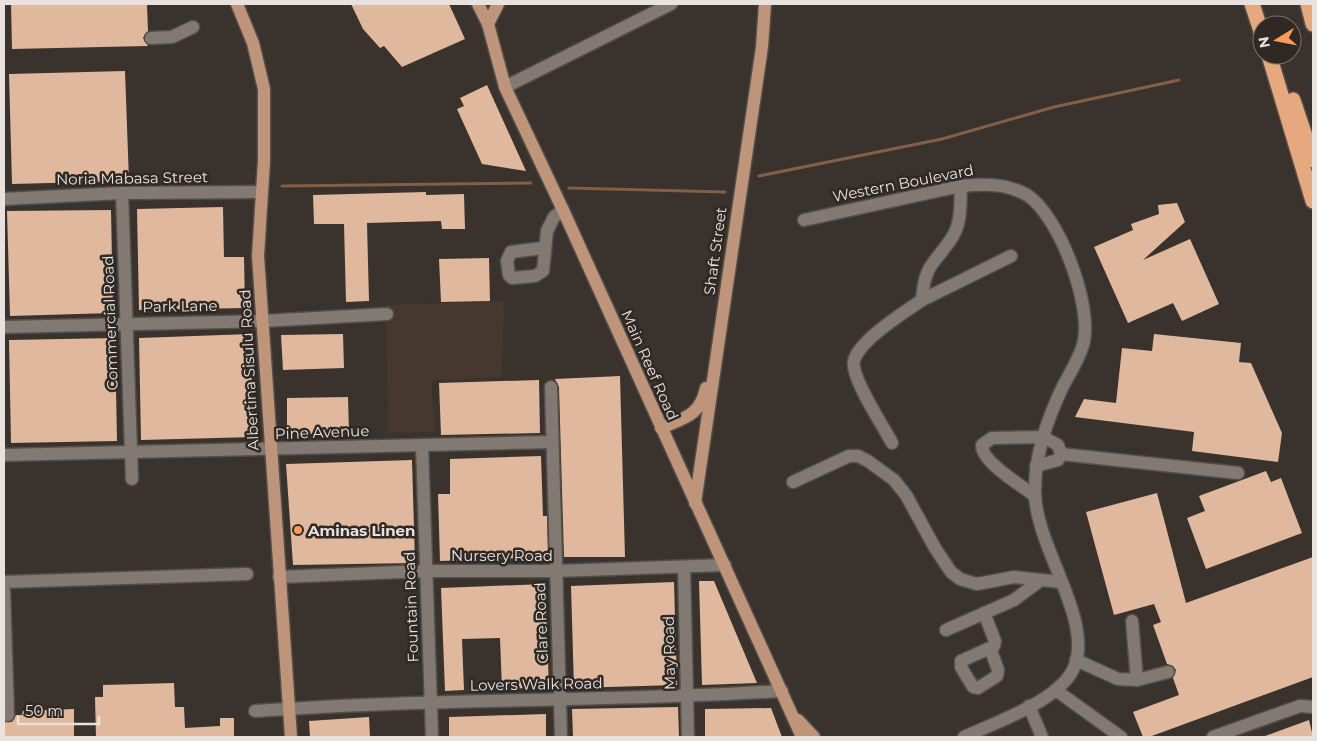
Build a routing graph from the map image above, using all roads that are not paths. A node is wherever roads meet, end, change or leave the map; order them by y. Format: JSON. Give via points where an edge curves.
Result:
{"nodes":[{"id":1,"x":237,"y":4,"type":"edge"},
{"id":2,"x":478,"y":4,"type":"edge"},
{"id":3,"x":498,"y":4,"type":"edge"},
{"id":4,"x":671,"y":4,"type":"edge"},
{"id":5,"x":765,"y":4,"type":"edge"},
{"id":6,"x":1308,"y":4,"type":"edge"},
{"id":7,"x":488,"y":24,"type":"junction"},
{"id":8,"x":1313,"y":24,"type":"edge"},
{"id":9,"x":193,"y":27,"type":"dead end"},
{"id":10,"x":151,"y":38,"type":"dead end"},
{"id":11,"x":1272,"y":65,"type":"edge"},
{"id":12,"x":1281,"y":65,"type":"edge"},
{"id":13,"x":505,"y":87,"type":"junction"},
{"id":14,"x":1313,"y":160,"type":"edge"},
{"id":15,"x":961,"y":186,"type":"junction"},
{"id":16,"x":262,"y":192,"type":"junction"},
{"id":17,"x":122,"y":193,"type":"junction"},
{"id":18,"x":7,"y":199,"type":"edge"},
{"id":19,"x":1313,"y":201,"type":"edge"},
{"id":20,"x":563,"y":210,"type":"junction"},
{"id":21,"x":804,"y":220,"type":"dead end"},
{"id":22,"x":543,"y":248,"type":"dead end"},
{"id":23,"x":1011,"y":256,"type":"dead end"},
{"id":24,"x":922,"y":300,"type":"junction"},
{"id":25,"x":386,"y":314,"type":"dead end"},
{"id":26,"x":263,"y":321,"type":"junction"},
{"id":27,"x":126,"y":323,"type":"junction"},
{"id":28,"x":4,"y":326,"type":"edge"},
{"id":29,"x":717,"y":355,"type":"junction"},
{"id":30,"x":551,"y":387,"type":"dead end"},
{"id":31,"x":661,"y":428,"type":"junction"},
{"id":32,"x":1043,"y":436,"type":"junction"},
{"id":33,"x":552,"y":442,"type":"junction"},
{"id":34,"x":892,"y":443,"type":"dead end"},
{"id":35,"x":422,"y":445,"type":"junction"},
{"id":36,"x":270,"y":449,"type":"junction"},
{"id":37,"x":130,"y":453,"type":"junction"},
{"id":38,"x":1061,"y":454,"type":"junction"},
{"id":39,"x":4,"y":455,"type":"edge"},
{"id":40,"x":1036,"y":466,"type":"junction"},
{"id":41,"x":1238,"y":473,"type":"dead end"},
{"id":42,"x":132,"y":479,"type":"dead end"},
{"id":43,"x":793,"y":482,"type":"dead end"},
{"id":44,"x":1035,"y":496,"type":"junction"},
{"id":45,"x":695,"y":503,"type":"junction"},
{"id":46,"x":725,"y":565,"type":"junction"},
{"id":47,"x":684,"y":567,"type":"junction"},
{"id":48,"x":425,"y":571,"type":"junction"},
{"id":49,"x":556,"y":571,"type":"junction"},
{"id":50,"x":248,"y":574,"type":"dead end"},
{"id":51,"x":279,"y":577,"type":"junction"},
{"id":52,"x":1041,"y":580,"type":"junction"},
{"id":53,"x":4,"y":582,"type":"edge"},
{"id":54,"x":1061,"y":582,"type":"junction"},
{"id":55,"x":4,"y":591,"type":"edge"},
{"id":56,"x":984,"y":613,"type":"junction"},
{"id":57,"x":1132,"y":621,"type":"dead end"},
{"id":58,"x":946,"y":630,"type":"dead end"},
{"id":59,"x":990,"y":648,"type":"dead end"},
{"id":60,"x":1076,"y":660,"type":"junction"},
{"id":61,"x":1168,"y":672,"type":"dead end"},
{"id":62,"x":1137,"y":680,"type":"junction"},
{"id":63,"x":782,"y":691,"type":"junction"},
{"id":64,"x":1057,"y":691,"type":"junction"},
{"id":65,"x":687,"y":697,"type":"junction"},
{"id":66,"x":560,"y":700,"type":"junction"},
{"id":67,"x":430,"y":702,"type":"junction"},
{"id":68,"x":1029,"y":706,"type":"junction"},
{"id":69,"x":1313,"y":707,"type":"edge"},
{"id":70,"x":289,"y":708,"type":"junction"},
{"id":71,"x":255,"y":711,"type":"dead end"},
{"id":72,"x":8,"y":715,"type":"dead end"},
{"id":73,"x":793,"y":715,"type":"junction"},
{"id":74,"x":291,"y":737,"type":"edge"},
{"id":75,"x":432,"y":737,"type":"edge"},
{"id":76,"x":561,"y":737,"type":"edge"},
{"id":77,"x":688,"y":737,"type":"edge"},
{"id":78,"x":802,"y":737,"type":"edge"},
{"id":79,"x":814,"y":737,"type":"edge"},
{"id":80,"x":964,"y":737,"type":"edge"},
{"id":81,"x":1042,"y":737,"type":"edge"},
{"id":82,"x":1120,"y":737,"type":"edge"},
{"id":83,"x":1213,"y":737,"type":"edge"}],
"edges":[{"from":1,"to":16,"type":"main road","name":"Albertina Sisulu Road","via":[[253,43],[264,89]]},
{"from":2,"to":7,"type":"main road","name":"Main Reef Road"},
{"from":3,"to":7,"type":"main road"},
{"from":4,"to":13,"type":"street"},
{"from":5,"to":29,"type":"main road","name":"Shaft Street","via":[[762,47]]},
{"from":6,"to":8,"type":"highway"},
{"from":7,"to":13,"type":"main road","name":"Main Reef Road"},
{"from":9,"to":10,"type":"street","via":[[172,37]]},
{"from":11,"to":19,"type":"highway"},
{"from":12,"to":14,"type":"highway"},
{"from":13,"to":20,"type":"main road","name":"Main Reef Road"},
{"from":15,"to":21,"type":"street","name":"Western Boulevard"},
{"from":15,"to":24,"type":"street","via":[[957,228],[924,276]]},
{"from":15,"to":32,"type":"street","name":"Western Boulevard","via":[[999,185],[1014,189],[1038,204],[1060,238],[1073,272],[1083,304],[1086,333]]},
{"from":16,"to":17,"type":"street","name":"Noria Mabasa Street"},
{"from":16,"to":26,"type":"main road","name":"Albertina Sisulu Road","via":[[258,256]]},
{"from":17,"to":18,"type":"street","name":"Noria Mabasa Street"},
{"from":17,"to":27,"type":"street","name":"Commercial Road"},
{"from":20,"to":22,"type":"street","via":[[550,223]]},
{"from":20,"to":31,"type":"main road","name":"Main Reef Road"},
{"from":23,"to":24,"type":"street"},
{"from":24,"to":34,"type":"street","via":[[874,336],[857,353],[853,362],[861,386]]},
{"from":25,"to":26,"type":"street","name":"Park Lane"},
{"from":26,"to":27,"type":"street","name":"Park Lane"},
{"from":26,"to":36,"type":"main road","name":"Albertina Sisulu Road"},
{"from":27,"to":28,"type":"street","name":"Park Lane"},
{"from":27,"to":37,"type":"street","name":"Commercial Road"},
{"from":29,"to":31,"type":"main road","via":[[709,370],[700,406],[692,414]]},
{"from":29,"to":45,"type":"main road","name":"Shaft Street"},
{"from":30,"to":33,"type":"street","name":"Clare Road"},
{"from":31,"to":45,"type":"main road","name":"Main Reef Road"},
{"from":32,"to":38,"type":"street","via":[[1058,445]]},
{"from":32,"to":40,"type":"street","name":"Western Boulevard"},
{"from":32,"to":44,"type":"street","via":[[992,438],[982,445],[988,460]]},
{"from":33,"to":35,"type":"street","name":"Pine Avenue"},
{"from":33,"to":49,"type":"street","name":"Clare Road"},
{"from":35,"to":36,"type":"street","name":"Pine Avenue"},
{"from":35,"to":48,"type":"street","name":"Fountain Road"},
{"from":36,"to":37,"type":"street","name":"Pine Avenue"},
{"from":36,"to":51,"type":"main road","name":"Albertina Sisulu Road"},
{"from":37,"to":39,"type":"street","name":"Pine Avenue"},
{"from":37,"to":42,"type":"street","name":"Commercial Road"},
{"from":38,"to":40,"type":"street","via":[[1052,463]]},
{"from":38,"to":41,"type":"street"},
{"from":40,"to":44,"type":"street","name":"Western Boulevard"},
{"from":43,"to":52,"type":"street","via":[[849,456],[858,456],[874,464],[900,486],[935,548],[951,572],[960,579],[977,584],[1014,577]]},
{"from":44,"to":54,"type":"street","name":"Western Boulevard","via":[[1040,524]]},
{"from":45,"to":46,"type":"main road","name":"Main Reef Road"},
{"from":46,"to":47,"type":"street","name":"Nursery Road"},
{"from":46,"to":63,"type":"main road","name":"Main Reef Road"},
{"from":47,"to":49,"type":"street","name":"Nursery Road"},
{"from":47,"to":65,"type":"street","name":"May Road"},
{"from":48,"to":49,"type":"street","name":"Nursery Road"},
{"from":48,"to":51,"type":"street","name":"Nursery Road"},
{"from":48,"to":67,"type":"street","name":"Fountain Road"},
{"from":49,"to":66,"type":"street","name":"Clare Road"},
{"from":50,"to":53,"type":"street"},
{"from":51,"to":70,"type":"main road","name":"Albertina Sisulu Road"},
{"from":52,"to":54,"type":"street"},
{"from":52,"to":56,"type":"street","via":[[1014,600]]},
{"from":54,"to":60,"type":"street","name":"Western Boulevard","via":[[1078,635]]},
{"from":55,"to":72,"type":"street"},
{"from":56,"to":58,"type":"street"},
{"from":56,"to":59,"type":"street","via":[[994,641]]},
{"from":57,"to":62,"type":"street"},
{"from":60,"to":62,"type":"street","via":[[1118,678]]},
{"from":60,"to":64,"type":"street","name":"Western Boulevard","via":[[1069,678]]},
{"from":61,"to":62,"type":"street"},
{"from":63,"to":65,"type":"street","name":"Lovers Walk Road"},
{"from":63,"to":73,"type":"main road","name":"Main Reef Road"},
{"from":64,"to":68,"type":"street","name":"Western Boulevard"},
{"from":64,"to":82,"type":"street"},
{"from":65,"to":66,"type":"street","name":"Lovers Walk Road"},
{"from":65,"to":77,"type":"street","name":"May Road"},
{"from":66,"to":67,"type":"street","name":"Lovers Walk Road"},
{"from":66,"to":76,"type":"street","name":"Clare Road"},
{"from":67,"to":70,"type":"street","name":"Lovers Walk Road"},
{"from":67,"to":75,"type":"street","name":"Fountain Road"},
{"from":68,"to":80,"type":"street","name":"Western Boulevard"},
{"from":68,"to":81,"type":"street"},
{"from":69,"to":83,"type":"street","via":[[1300,706]]},
{"from":70,"to":71,"type":"street","name":"Lovers Walk Road"},
{"from":70,"to":74,"type":"main road","name":"Albertina Sisulu Road"},
{"from":73,"to":78,"type":"main road","name":"Main Reef Road"},
{"from":73,"to":79,"type":"main road"}]}
